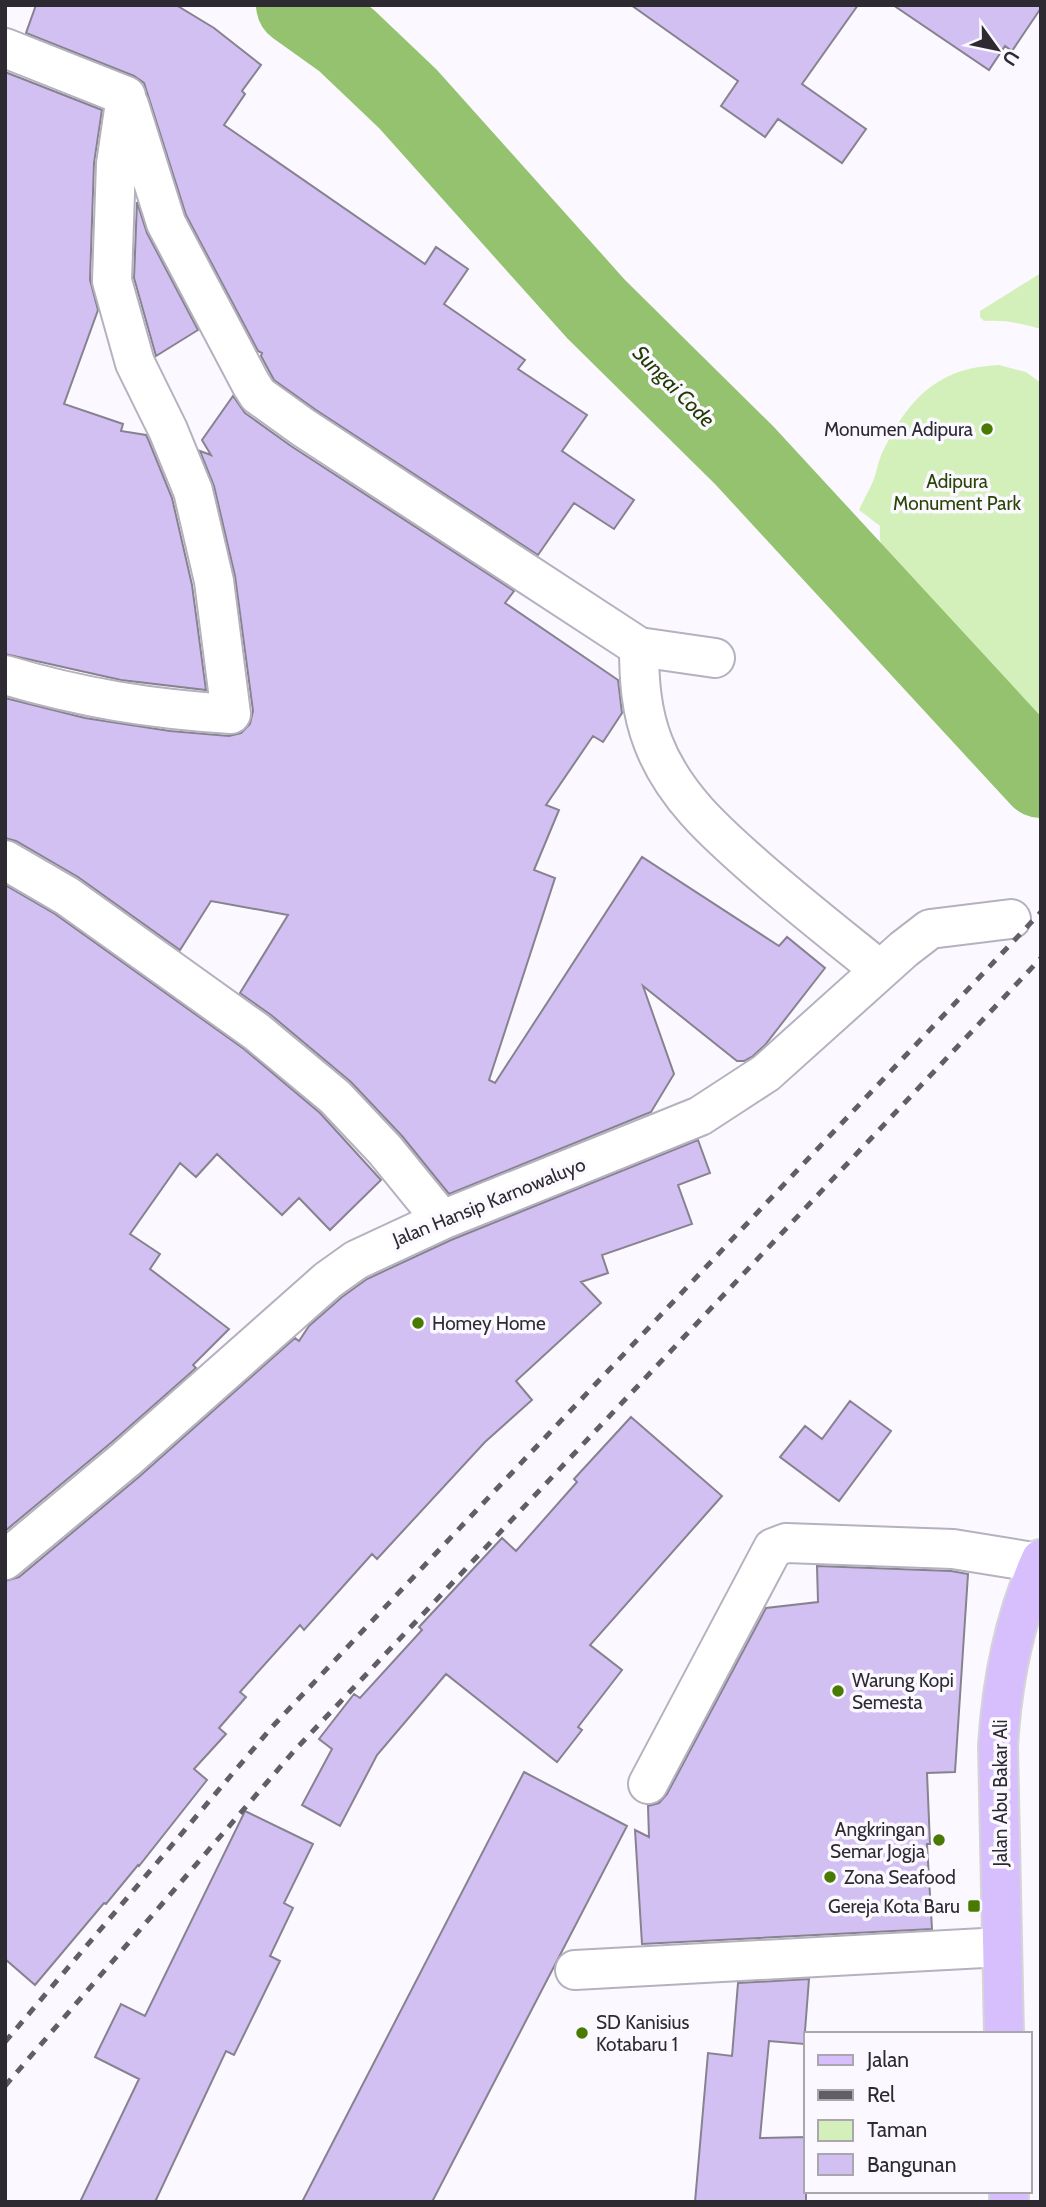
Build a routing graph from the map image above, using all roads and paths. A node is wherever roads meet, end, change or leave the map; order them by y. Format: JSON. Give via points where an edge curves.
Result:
{"nodes":[{"id":1,"x":5,"y":48,"type":"edge"},
{"id":2,"x":126,"y":96,"type":"junction"},
{"id":3,"x":639,"y":647,"type":"junction"},
{"id":4,"x":715,"y":657,"type":"dead end"},
{"id":5,"x":5,"y":675,"type":"edge"},
{"id":6,"x":5,"y":860,"type":"edge"},
{"id":7,"x":1011,"y":919,"type":"dead end"},
{"id":8,"x":880,"y":970,"type":"junction"},
{"id":9,"x":442,"y":1220,"type":"junction"},
{"id":10,"x":5,"y":1560,"type":"edge"},
{"id":11,"x":1040,"y":1561,"type":"edge"},
{"id":12,"x":648,"y":1784,"type":"dead end"},
{"id":13,"x":1002,"y":1947,"type":"junction"},
{"id":14,"x":575,"y":1970,"type":"dead end"},
{"id":15,"x":1004,"y":2032,"type":"edge"}],
"edges":[{"from":1,"to":2,"type":"street"},
{"from":2,"to":3,"type":"street","via":[[166,223],[258,395]]},
{"from":2,"to":5,"type":"street","via":[[116,164],[112,281],[135,363],[193,491],[214,581],[231,714],[164,710],[60,691]]},
{"from":3,"to":4,"type":"street"},
{"from":3,"to":8,"type":"street","via":[[639,679],[653,743],[692,809]]},
{"from":6,"to":9,"type":"street","via":[[67,896],[257,1032],[335,1097]]},
{"from":7,"to":8,"type":"street","name":"Jalan Hansip Karnowaluyo","via":[[930,929]]},
{"from":8,"to":9,"type":"street","name":"Jalan Hansip Karnowaluyo","via":[[766,1073],[700,1116]]},
{"from":9,"to":10,"type":"street","name":"Jalan Hansip Karnowaluyo","via":[[356,1260],[328,1280]]},
{"from":11,"to":12,"type":"street","via":[[953,1549],[786,1543],[773,1548]]},
{"from":11,"to":13,"type":"main road","name":"Jalan Abu Bakar Ali","via":[[1018,1620],[1001,1701]]},
{"from":13,"to":14,"type":"street"},
{"from":13,"to":15,"type":"main road","name":"Jalan Abu Bakar Ali"}]}
